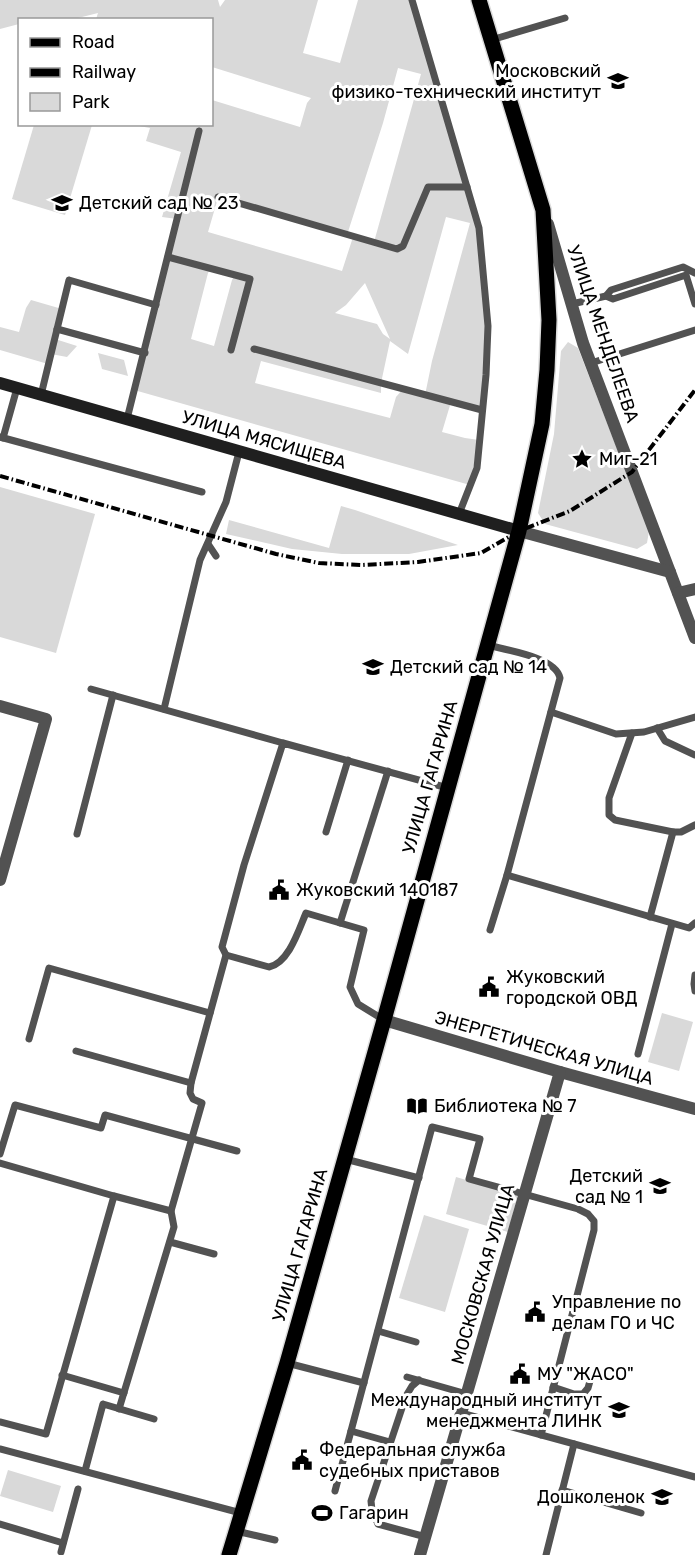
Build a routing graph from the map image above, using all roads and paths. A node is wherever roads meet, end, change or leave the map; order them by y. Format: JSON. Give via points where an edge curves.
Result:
{"nodes":[{"id":1,"x":412,"y":0,"type":"edge"},
{"id":2,"x":479,"y":0,"type":"edge"},
{"id":3,"x":565,"y":18,"type":"dead end"},
{"id":4,"x":491,"y":40,"type":"junction"},
{"id":5,"x":199,"y":132,"type":"dead end"},
{"id":6,"x":467,"y":187,"type":"junction"},
{"id":7,"x":218,"y":198,"type":"dead end"},
{"id":8,"x":543,"y":210,"type":"junction"},
{"id":9,"x":168,"y":256,"type":"junction"},
{"id":10,"x":695,"y":273,"type":"edge"},
{"id":11,"x":606,"y":296,"type":"junction"},
{"id":12,"x":572,"y":304,"type":"junction"},
{"id":13,"x":695,"y":304,"type":"edge"},
{"id":14,"x":156,"y":305,"type":"junction"},
{"id":15,"x":57,"y":329,"type":"junction"},
{"id":16,"x":695,"y":330,"type":"edge"},
{"id":17,"x":254,"y":349,"type":"dead end"},
{"id":18,"x":231,"y":350,"type":"dead end"},
{"id":19,"x":144,"y":353,"type":"junction"},
{"id":20,"x":591,"y":363,"type":"junction"},
{"id":21,"x":0,"y":383,"type":"edge"},
{"id":22,"x":17,"y":388,"type":"junction"},
{"id":23,"x":41,"y":395,"type":"junction"},
{"id":24,"x":482,"y":410,"type":"junction"},
{"id":25,"x":127,"y":419,"type":"junction"},
{"id":26,"x":1,"y":437,"type":"edge"},
{"id":27,"x":238,"y":452,"type":"junction"},
{"id":28,"x":202,"y":492,"type":"dead end"},
{"id":29,"x":459,"y":514,"type":"junction"},
{"id":30,"x":519,"y":531,"type":"junction"},
{"id":31,"x":208,"y":544,"type":"junction"},
{"id":32,"x":216,"y":556,"type":"dead end"},
{"id":33,"x":670,"y":572,"type":"junction"},
{"id":34,"x":695,"y":590,"type":"edge"},
{"id":35,"x":678,"y":593,"type":"junction"},
{"id":36,"x":695,"y":638,"type":"edge"},
{"id":37,"x":487,"y":645,"type":"junction"},
{"id":38,"x":91,"y":689,"type":"dead end"},
{"id":39,"x":114,"y":695,"type":"junction"},
{"id":40,"x":0,"y":706,"type":"edge"},
{"id":41,"x":164,"y":709,"type":"junction"},
{"id":42,"x":551,"y":712,"type":"junction"},
{"id":43,"x":695,"y":717,"type":"edge"},
{"id":44,"x":657,"y":728,"type":"junction"},
{"id":45,"x":632,"y":733,"type":"junction"},
{"id":46,"x":284,"y":743,"type":"junction"},
{"id":47,"x":695,"y":755,"type":"edge"},
{"id":48,"x":348,"y":760,"type":"junction"},
{"id":49,"x":388,"y":771,"type":"junction"},
{"id":50,"x":448,"y":788,"type":"junction"},
{"id":51,"x":695,"y":825,"type":"edge"},
{"id":52,"x":326,"y":832,"type":"dead end"},
{"id":53,"x":672,"y":832,"type":"junction"},
{"id":54,"x":77,"y":834,"type":"dead end"},
{"id":55,"x":507,"y":875,"type":"junction"},
{"id":56,"x":0,"y":880,"type":"edge"},
{"id":57,"x":650,"y":917,"type":"junction"},
{"id":58,"x":340,"y":923,"type":"junction"},
{"id":59,"x":695,"y":923,"type":"edge"},
{"id":60,"x":672,"y":924,"type":"junction"},
{"id":61,"x":490,"y":930,"type":"dead end"},
{"id":62,"x":226,"y":955,"type":"junction"},
{"id":63,"x":695,"y":975,"type":"edge"},
{"id":64,"x":695,"y":991,"type":"edge"},
{"id":65,"x":210,"y":1013,"type":"junction"},
{"id":66,"x":384,"y":1020,"type":"junction"},
{"id":67,"x":29,"y":1040,"type":"dead end"},
{"id":68,"x":76,"y":1051,"type":"dead end"},
{"id":69,"x":638,"y":1054,"type":"dead end"},
{"id":70,"x":560,"y":1072,"type":"junction"},
{"id":71,"x":191,"y":1083,"type":"junction"},
{"id":72,"x":695,"y":1109,"type":"edge"},
{"id":73,"x":191,"y":1138,"type":"junction"},
{"id":74,"x":237,"y":1151,"type":"dead end"},
{"id":75,"x":0,"y":1154,"type":"edge"},
{"id":76,"x":345,"y":1159,"type":"junction"},
{"id":77,"x":0,"y":1163,"type":"edge"},
{"id":78,"x":419,"y":1178,"type":"junction"},
{"id":79,"x":524,"y":1194,"type":"junction"},
{"id":80,"x":114,"y":1196,"type":"junction"},
{"id":81,"x":171,"y":1211,"type":"junction"},
{"id":82,"x":170,"y":1242,"type":"junction"},
{"id":83,"x":214,"y":1254,"type":"dead end"},
{"id":84,"x":378,"y":1331,"type":"junction"},
{"id":85,"x":416,"y":1342,"type":"dead end"},
{"id":86,"x":287,"y":1363,"type":"junction"},
{"id":87,"x":62,"y":1375,"type":"junction"},
{"id":88,"x":407,"y":1377,"type":"dead end"},
{"id":89,"x":419,"y":1380,"type":"junction"},
{"id":90,"x":590,"y":1381,"type":"dead end"},
{"id":91,"x":363,"y":1383,"type":"junction"},
{"id":92,"x":553,"y":1387,"type":"junction"},
{"id":93,"x":124,"y":1393,"type":"junction"},
{"id":94,"x":467,"y":1394,"type":"junction"},
{"id":95,"x":119,"y":1409,"type":"junction"},
{"id":96,"x":461,"y":1413,"type":"junction"},
{"id":97,"x":154,"y":1419,"type":"dead end"},
{"id":98,"x":0,"y":1422,"type":"edge"},
{"id":99,"x":351,"y":1431,"type":"junction"},
{"id":100,"x":541,"y":1435,"type":"junction"},
{"id":101,"x":390,"y":1442,"type":"junction"},
{"id":102,"x":574,"y":1444,"type":"junction"},
{"id":103,"x":0,"y":1449,"type":"edge"},
{"id":104,"x":85,"y":1472,"type":"junction"},
{"id":105,"x":695,"y":1477,"type":"edge"},
{"id":106,"x":78,"y":1489,"type":"dead end"},
{"id":107,"x":334,"y":1491,"type":"dead end"},
{"id":108,"x":562,"y":1491,"type":"junction"},
{"id":109,"x":641,"y":1513,"type":"dead end"},
{"id":110,"x":242,"y":1514,"type":"junction"},
{"id":111,"x":0,"y":1524,"type":"edge"},
{"id":112,"x":236,"y":1531,"type":"junction"},
{"id":113,"x":426,"y":1537,"type":"junction"},
{"id":114,"x":274,"y":1540,"type":"dead end"},
{"id":115,"x":63,"y":1543,"type":"junction"},
{"id":116,"x":61,"y":1552,"type":"dead end"},
{"id":117,"x":229,"y":1555,"type":"edge"},
{"id":118,"x":420,"y":1555,"type":"edge"},
{"id":119,"x":546,"y":1555,"type":"edge"}],
"edges":[{"from":1,"to":6,"type":"lane"},
{"from":2,"to":4,"type":"main road","name":"УЛИЦА ГАГАРИНА"},
{"from":3,"to":4,"type":"lane"},
{"from":4,"to":8,"type":"main road","name":"УЛИЦА ГАГАРИНА"},
{"from":5,"to":9,"type":"lane"},
{"from":6,"to":7,"type":"lane","via":[[428,187],[403,246],[397,249]]},
{"from":6,"to":24,"type":"lane","via":[[479,228],[488,326]]},
{"from":8,"to":12,"type":"street","name":"УЛИЦА МЕНДЕЛЕЕВА"},
{"from":8,"to":30,"type":"main road","name":"УЛИЦА ГАГАРИНА","via":[[549,320],[547,370],[542,424]]},
{"from":9,"to":14,"type":"lane"},
{"from":9,"to":18,"type":"lane","via":[[250,279]]},
{"from":10,"to":11,"type":"lane","via":[[683,267],[611,290]]},
{"from":11,"to":12,"type":"lane"},
{"from":11,"to":13,"type":"lane","via":[[613,299],[686,275]]},
{"from":12,"to":20,"type":"street","name":"УЛИЦА МЕНДЕЛЕЕВА"},
{"from":14,"to":15,"type":"lane","via":[[69,280]]},
{"from":14,"to":19,"type":"lane"},
{"from":15,"to":19,"type":"lane"},
{"from":15,"to":23,"type":"lane"},
{"from":16,"to":20,"type":"lane"},
{"from":17,"to":24,"type":"lane"},
{"from":19,"to":25,"type":"lane"},
{"from":20,"to":33,"type":"street","name":"УЛИЦА МЕНДЕЛЕЕВА"},
{"from":21,"to":22,"type":"main road","name":"УЛИЦА МЯСИЩЕВА"},
{"from":22,"to":23,"type":"main road","name":"УЛИЦА МЯСИЩЕВА"},
{"from":22,"to":26,"type":"lane"},
{"from":23,"to":25,"type":"main road","name":"УЛИЦА МЯСИЩЕВА"},
{"from":24,"to":29,"type":"lane","via":[[477,468]]},
{"from":25,"to":27,"type":"main road","name":"УЛИЦА МЯСИЩЕВА"},
{"from":26,"to":28,"type":"lane"},
{"from":27,"to":29,"type":"main road","name":"УЛИЦА МЯСИЩЕВА"},
{"from":27,"to":31,"type":"lane","via":[[226,502]]},
{"from":29,"to":30,"type":"main road","name":"УЛИЦА МЯСИЩЕВА"},
{"from":30,"to":33,"type":"street"},
{"from":30,"to":37,"type":"main road","name":"УЛИЦА ГАГАРИНА"},
{"from":31,"to":32,"type":"lane"},
{"from":31,"to":41,"type":"lane","via":[[200,560]]},
{"from":33,"to":35,"type":"street","name":"УЛИЦА МЕНДЕЛЕЕВА"},
{"from":34,"to":35,"type":"street"},
{"from":35,"to":36,"type":"street","name":"УЛИЦА МЕНДЕЛЕЕВА"},
{"from":37,"to":42,"type":"lane","via":[[542,659],[555,667],[560,678]]},
{"from":37,"to":50,"type":"main road","name":"УЛИЦА ГАГАРИНА"},
{"from":38,"to":39,"type":"lane"},
{"from":39,"to":41,"type":"lane"},
{"from":39,"to":54,"type":"lane"},
{"from":40,"to":56,"type":"street","via":[[46,719]]},
{"from":41,"to":46,"type":"lane"},
{"from":42,"to":45,"type":"lane","via":[[616,734]]},
{"from":42,"to":55,"type":"lane"},
{"from":43,"to":44,"type":"lane"},
{"from":44,"to":45,"type":"lane"},
{"from":44,"to":47,"type":"lane","via":[[665,741]]},
{"from":45,"to":53,"type":"lane","via":[[609,798],[609,815],[615,820]]},
{"from":46,"to":48,"type":"lane"},
{"from":46,"to":62,"type":"lane","via":[[244,865],[222,947]]},
{"from":48,"to":49,"type":"lane"},
{"from":48,"to":52,"type":"lane"},
{"from":49,"to":50,"type":"lane"},
{"from":49,"to":58,"type":"lane"},
{"from":50,"to":66,"type":"main road","name":"УЛИЦА ГАГАРИНА"},
{"from":51,"to":53,"type":"lane"},
{"from":53,"to":57,"type":"lane"},
{"from":55,"to":57,"type":"lane"},
{"from":55,"to":61,"type":"lane"},
{"from":57,"to":60,"type":"lane"},
{"from":58,"to":62,"type":"lane","via":[[306,913],[292,947],[274,966]]},
{"from":58,"to":66,"type":"lane","via":[[364,930],[350,987],[358,1004]]},
{"from":59,"to":60,"type":"lane","via":[[688,928]]},
{"from":60,"to":69,"type":"lane"},
{"from":62,"to":65,"type":"lane"},
{"from":63,"to":64,"type":"lane"},
{"from":65,"to":67,"type":"lane","via":[[49,968]]},
{"from":65,"to":71,"type":"lane"},
{"from":66,"to":70,"type":"street","name":"ЭНЕРГЕТИЧЕСКАЯ УЛИЦА"},
{"from":66,"to":76,"type":"main road","name":"УЛИЦА ГАГАРИНА"},
{"from":68,"to":71,"type":"lane"},
{"from":70,"to":72,"type":"street","name":"ЭНЕРГЕТИЧЕСКАЯ УЛИЦА"},
{"from":70,"to":79,"type":"street","name":"МОСКОВСКАЯ УЛИЦА"},
{"from":71,"to":73,"type":"lane","via":[[193,1100],[202,1103]]},
{"from":73,"to":74,"type":"lane"},
{"from":73,"to":75,"type":"lane","via":[[105,1115],[100,1128],[15,1106]]},
{"from":73,"to":81,"type":"lane"},
{"from":76,"to":78,"type":"lane"},
{"from":76,"to":86,"type":"main road","name":"УЛИЦА ГАГАРИНА"},
{"from":77,"to":80,"type":"lane"},
{"from":78,"to":79,"type":"lane","via":[[432,1127],[480,1139],[469,1179]]},
{"from":78,"to":84,"type":"lane"},
{"from":79,"to":92,"type":"lane","via":[[578,1209],[594,1221]]},
{"from":79,"to":94,"type":"street","name":"МОСКОВСКАЯ УЛИЦА"},
{"from":80,"to":81,"type":"lane"},
{"from":80,"to":87,"type":"lane"},
{"from":81,"to":82,"type":"lane","via":[[174,1227]]},
{"from":82,"to":83,"type":"lane"},
{"from":82,"to":93,"type":"lane"},
{"from":84,"to":85,"type":"lane"},
{"from":84,"to":91,"type":"lane"},
{"from":86,"to":91,"type":"lane"},
{"from":86,"to":110,"type":"main road","name":"УЛИЦА ГАГАРИНА"},
{"from":87,"to":93,"type":"lane"},
{"from":87,"to":98,"type":"lane","via":[[46,1434]]},
{"from":88,"to":89,"type":"lane"},
{"from":89,"to":94,"type":"lane"},
{"from":89,"to":101,"type":"lane","via":[[406,1396]]},
{"from":90,"to":92,"type":"lane","via":[[583,1394]]},
{"from":91,"to":99,"type":"lane"},
{"from":92,"to":100,"type":"lane"},
{"from":93,"to":95,"type":"lane"},
{"from":94,"to":96,"type":"street","name":"МОСКОВСКАЯ УЛИЦА"},
{"from":95,"to":97,"type":"lane"},
{"from":95,"to":104,"type":"lane","via":[[103,1404]]},
{"from":96,"to":100,"type":"lane"},
{"from":96,"to":113,"type":"street","name":"МОСКОВСКАЯ УЛИЦА"},
{"from":99,"to":101,"type":"lane"},
{"from":99,"to":107,"type":"lane"},
{"from":100,"to":102,"type":"lane"},
{"from":101,"to":113,"type":"lane","via":[[371,1501],[375,1518],[378,1524]]},
{"from":102,"to":105,"type":"lane"},
{"from":102,"to":108,"type":"lane"},
{"from":103,"to":104,"type":"lane"},
{"from":104,"to":110,"type":"lane"},
{"from":106,"to":115,"type":"lane"},
{"from":108,"to":109,"type":"lane"},
{"from":108,"to":119,"type":"lane"},
{"from":110,"to":112,"type":"main road","name":"УЛИЦА ГАГАРИНА"},
{"from":111,"to":115,"type":"lane"},
{"from":112,"to":114,"type":"lane"},
{"from":112,"to":117,"type":"main road","name":"УЛИЦА ГАГАРИНА"},
{"from":113,"to":118,"type":"street","name":"МОСКОВСКАЯ УЛИЦА"},
{"from":115,"to":116,"type":"lane"}]}
